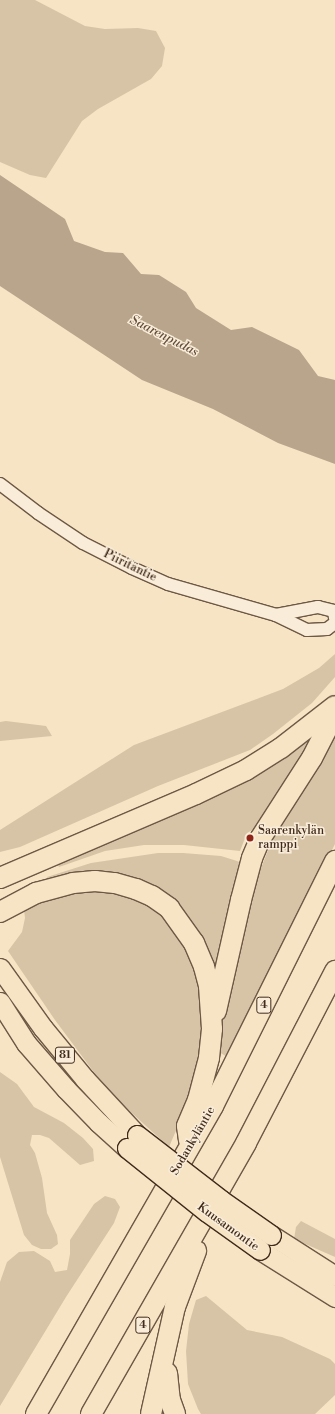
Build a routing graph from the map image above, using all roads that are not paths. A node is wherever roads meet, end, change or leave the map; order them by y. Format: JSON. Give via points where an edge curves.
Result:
{"nodes":[{"id":1,"x":0,"y":484,"type":"edge"},
{"id":2,"x":276,"y":615,"type":"junction"},
{"id":3,"x":335,"y":618,"type":"edge"},
{"id":4,"x":335,"y":624,"type":"edge"},
{"id":5,"x":335,"y":706,"type":"edge"},
{"id":6,"x":335,"y":713,"type":"edge"},
{"id":7,"x":335,"y":861,"type":"edge"},
{"id":8,"x":0,"y":878,"type":"edge"},
{"id":9,"x":0,"y":912,"type":"edge"},
{"id":10,"x":0,"y":968,"type":"edge"},
{"id":11,"x":335,"y":971,"type":"edge"},
{"id":12,"x":0,"y":1002,"type":"edge"},
{"id":13,"x":212,"y":1029,"type":"junction"},
{"id":14,"x":132,"y":1142,"type":"junction"},
{"id":15,"x":189,"y":1147,"type":"junction"},
{"id":16,"x":193,"y":1235,"type":"junction"},
{"id":17,"x":335,"y":1276,"type":"edge"},
{"id":18,"x":335,"y":1297,"type":"edge"},
{"id":19,"x":166,"y":1355,"type":"junction"},
{"id":20,"x":36,"y":1414,"type":"edge"},
{"id":21,"x":91,"y":1414,"type":"edge"},
{"id":22,"x":151,"y":1414,"type":"edge"},
{"id":23,"x":175,"y":1414,"type":"edge"}],
"edges":[{"from":1,"to":2,"type":"street","name":"Piiritäntie","via":[[83,543],[132,568],[168,584]]},
{"from":2,"to":3,"type":"street","name":"Piiritäntie","via":[[318,607],[334,611]]},
{"from":2,"to":4,"type":"street","name":"Piiritäntie","via":[[307,630],[327,629]]},
{"from":5,"to":8,"type":"highway","via":[[281,748],[246,770]]},
{"from":6,"to":13,"type":"highway","via":[[312,758],[260,839],[252,858]]},
{"from":7,"to":15,"type":"highway","name":"Sodankyläntie","number":"4","via":[[213,1106]]},
{"from":9,"to":13,"type":"highway","via":[[36,893],[73,883],[115,883],[152,896],[169,908],[194,943],[209,986]]},
{"from":10,"to":14,"type":"main road","number":"81","via":[[43,1028]]},
{"from":11,"to":16,"type":"highway","number":"4","via":[[246,1143]]},
{"from":12,"to":14,"type":"main road","number":"81","via":[[26,1043],[66,1089],[99,1123]]},
{"from":13,"to":15,"type":"highway","via":[[206,1075],[187,1126]]},
{"from":14,"to":17,"type":"main road","name":"Kuusamontie","number":"81","bridge":true},
{"from":14,"to":18,"type":"main road","name":"Kuusamontie","number":"81","bridge":true,"via":[[207,1212],[260,1250]]},
{"from":15,"to":20,"type":"highway","name":"Sodankyläntie","number":"4"},
{"from":16,"to":19,"type":"highway","via":[[196,1254],[175,1307]]},
{"from":16,"to":21,"type":"highway","number":"4"},
{"from":19,"to":22,"type":"highway"},
{"from":19,"to":23,"type":"highway","via":[[170,1400]]}]}
